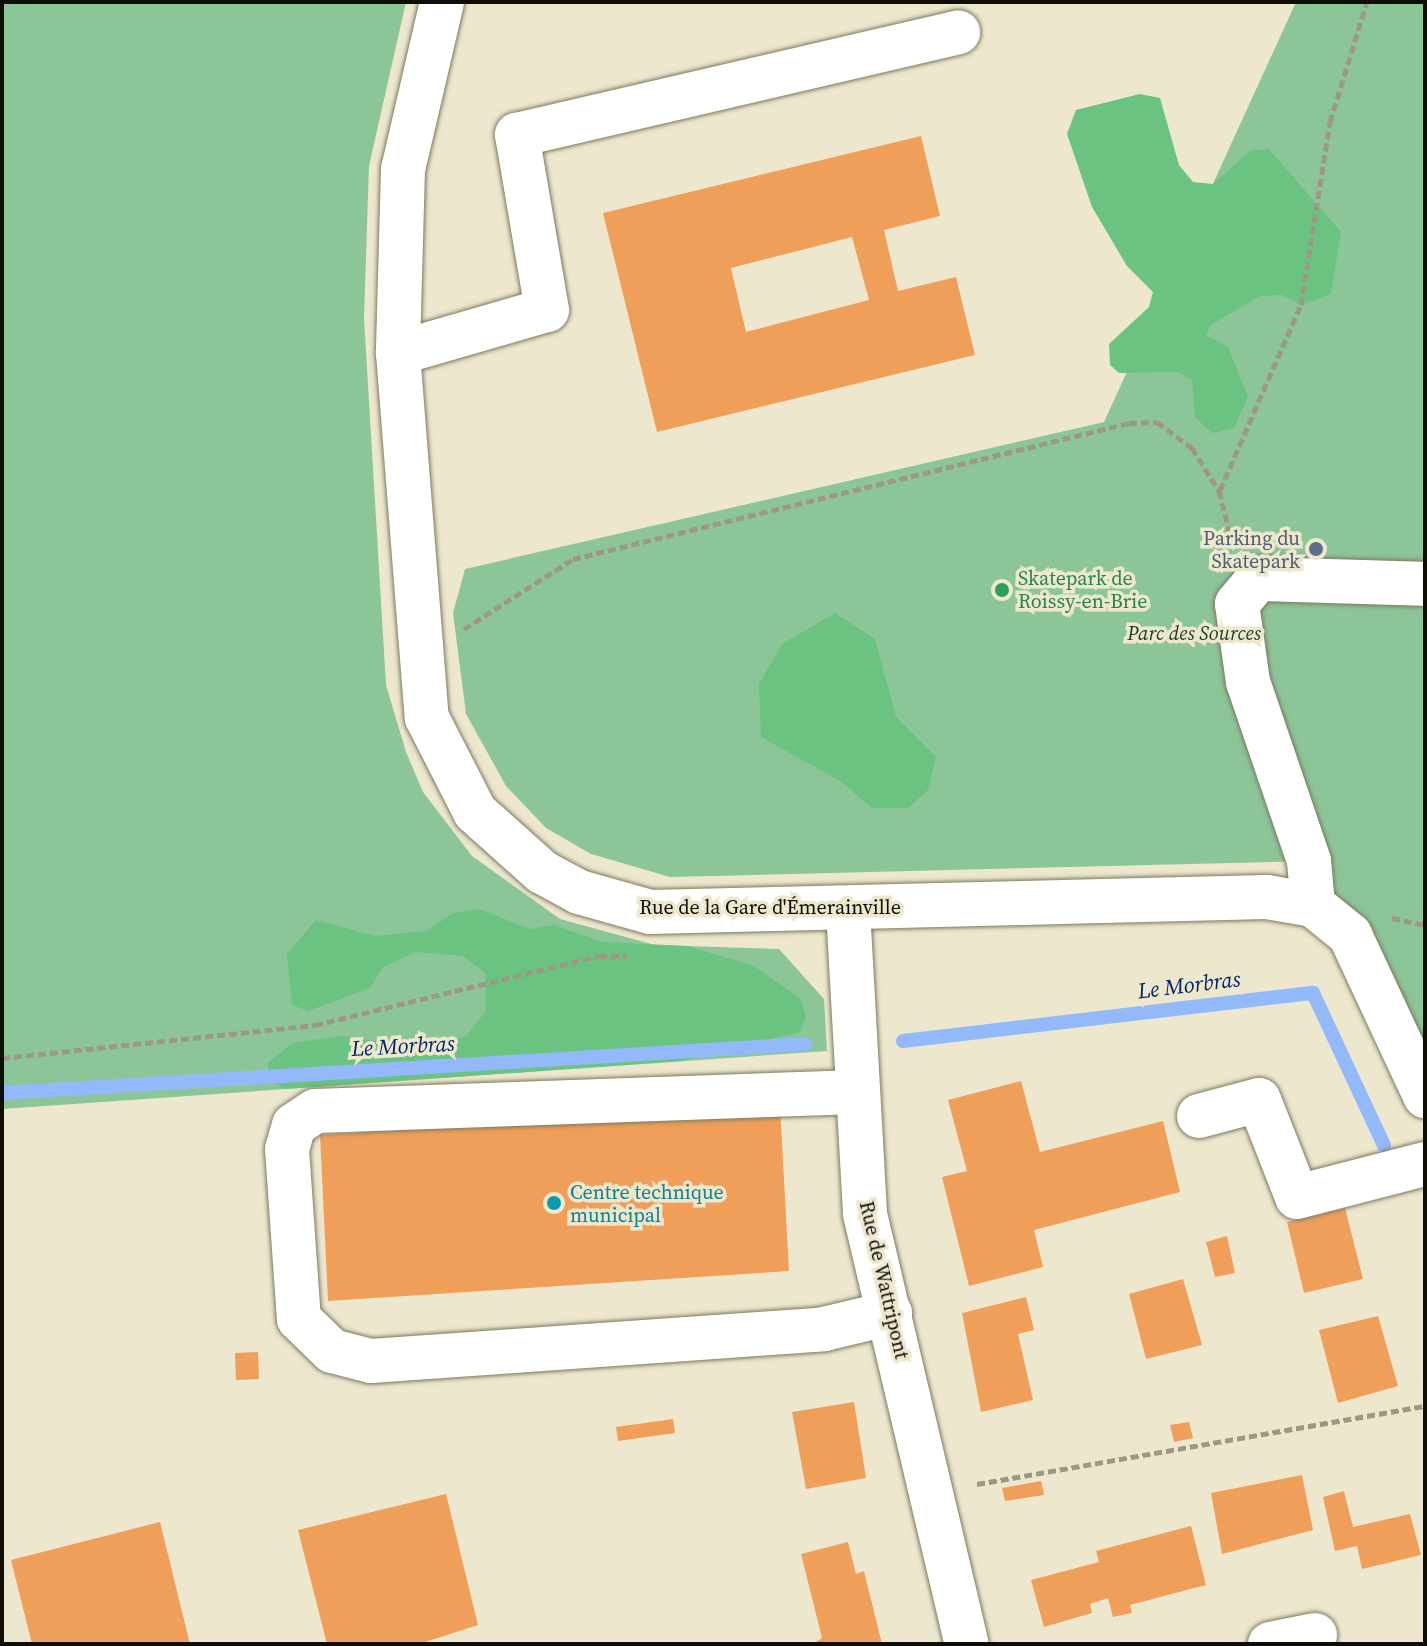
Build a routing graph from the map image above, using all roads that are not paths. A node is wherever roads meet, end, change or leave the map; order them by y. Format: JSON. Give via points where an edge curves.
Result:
{"nodes":[{"id":1,"x":442,"y":2,"type":"edge"},
{"id":2,"x":958,"y":32,"type":"dead end"},
{"id":3,"x":398,"y":353,"type":"junction"},
{"id":4,"x":1425,"y":584,"type":"edge"},
{"id":5,"x":1313,"y":905,"type":"junction"},
{"id":6,"x":848,"y":909,"type":"junction"},
{"id":7,"x":858,"y":1092,"type":"junction"},
{"id":8,"x":1424,"y":1094,"type":"edge"},
{"id":9,"x":1199,"y":1116,"type":"dead end"},
{"id":10,"x":1425,"y":1164,"type":"edge"},
{"id":11,"x":894,"y":1328,"type":"junction"},
{"id":12,"x":1315,"y":1635,"type":"dead end"},
{"id":13,"x":967,"y":1644,"type":"edge"},
{"id":14,"x":1270,"y":1644,"type":"edge"}],
"edges":[{"from":1,"to":3,"type":"street","name":"Rue de la Gare d'Émerainville","via":[[403,169]]},
{"from":2,"to":3,"type":"street","via":[[517,135],[547,310]]},
{"from":3,"to":6,"type":"street","name":"Rue de la Gare d'Émerainville","via":[[427,718],[450,773],[508,847],[579,892],[650,912]]},
{"from":4,"to":5,"type":"street","via":[[1258,579],[1237,604],[1238,636],[1309,861]]},
{"from":5,"to":6,"type":"street","name":"Rue de la Gare d'Émerainville","via":[[1267,897]]},
{"from":5,"to":8,"type":"street","name":"Rue de la Gare d'Émerainville","via":[[1350,935]]},
{"from":6,"to":7,"type":"street","name":"Rue de Wattripont"},
{"from":7,"to":11,"type":"street","name":"Rue de Wattripont","via":[[865,1214]]},
{"from":7,"to":11,"type":"street","via":[[315,1111],[294,1125],[287,1149],[299,1319],[332,1351],[371,1361]]},
{"from":9,"to":10,"type":"street","via":[[1259,1100],[1297,1197]]},
{"from":11,"to":13,"type":"street","name":"Rue de Wattripont"},
{"from":12,"to":14,"type":"street"}]}
